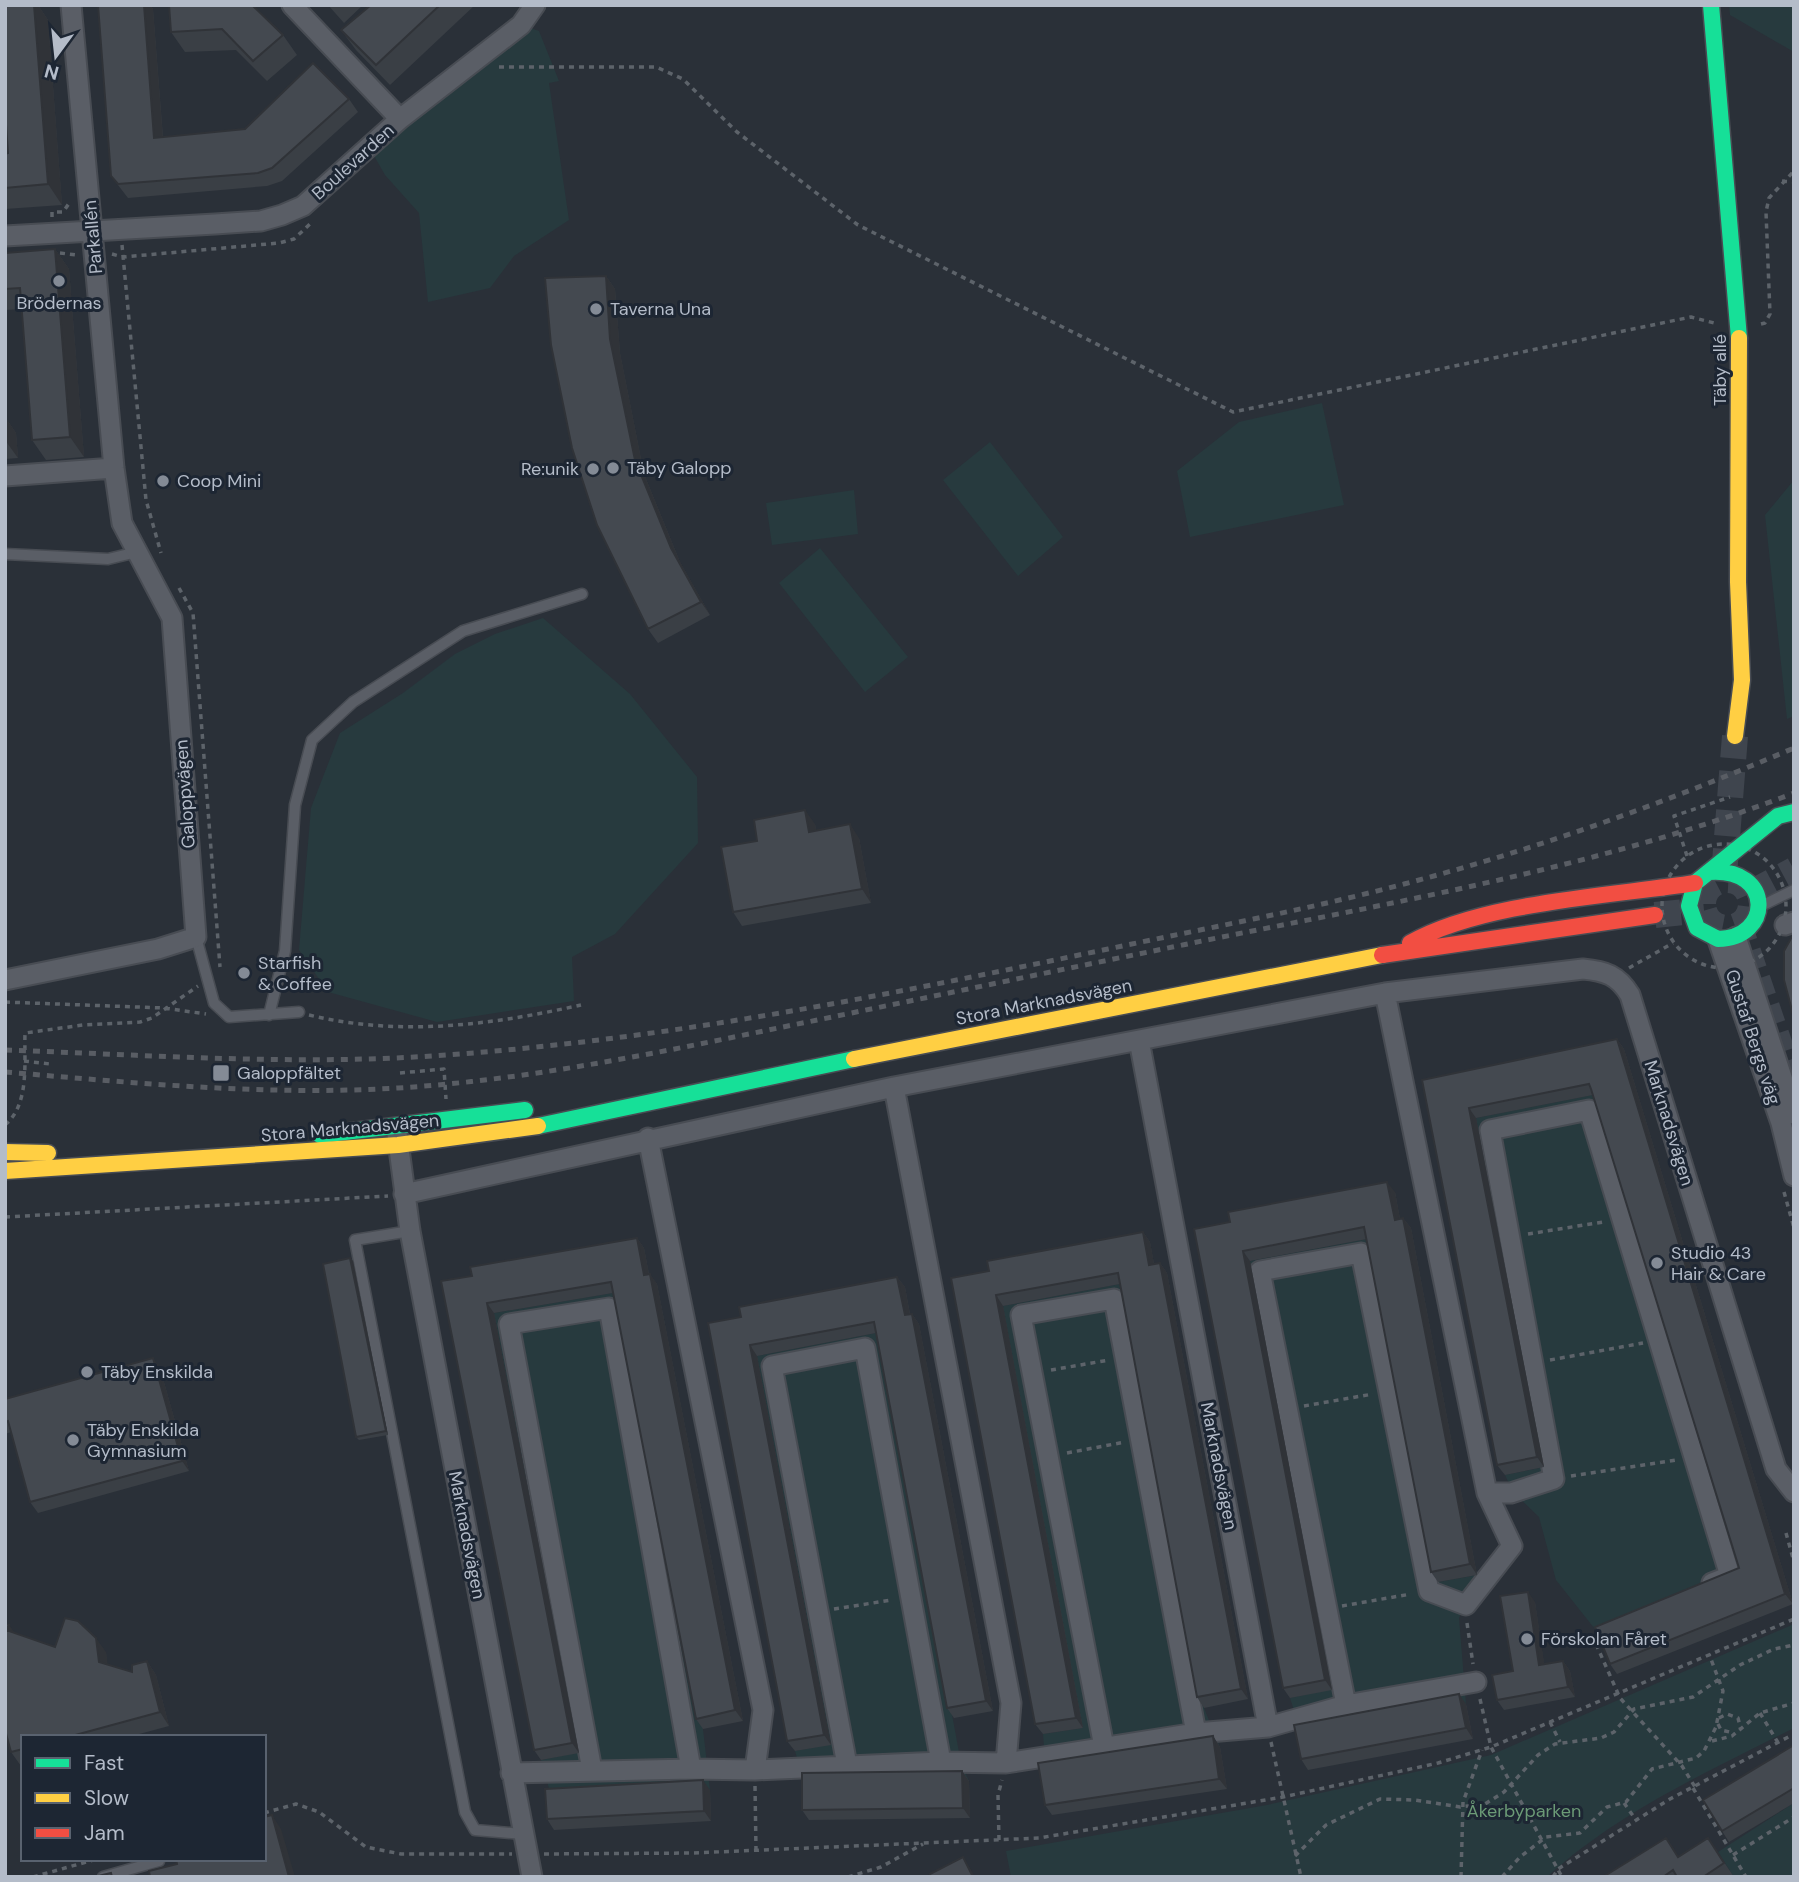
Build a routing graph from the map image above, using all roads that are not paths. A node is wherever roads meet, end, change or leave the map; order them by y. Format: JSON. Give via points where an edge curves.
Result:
{"nodes":[{"id":1,"x":71,"y":5,"type":"edge"},
{"id":2,"x":292,"y":5,"type":"edge"},
{"id":3,"x":535,"y":5,"type":"edge"},
{"id":4,"x":1710,"y":5,"type":"edge"},
{"id":5,"x":400,"y":120,"type":"junction"},
{"id":6,"x":93,"y":231,"type":"junction"},
{"id":7,"x":5,"y":236,"type":"edge"},
{"id":8,"x":114,"y":468,"type":"junction"},
{"id":9,"x":5,"y":475,"type":"edge"},
{"id":10,"x":137,"y":552,"type":"junction"},
{"id":11,"x":5,"y":554,"type":"edge"},
{"id":12,"x":582,"y":594,"type":"dead end"},
{"id":13,"x":1735,"y":736,"type":"tunnel mouth"},
{"id":14,"x":1794,"y":812,"type":"edge"},
{"id":15,"x":1794,"y":820,"type":"edge"},
{"id":16,"x":1752,"y":865,"type":"junction"},
{"id":17,"x":1709,"y":872,"type":"junction"},
{"id":18,"x":1695,"y":883,"type":"junction"},
{"id":19,"x":1794,"y":890,"type":"edge"},
{"id":20,"x":1759,"y":908,"type":"junction"},
{"id":21,"x":1655,"y":915,"type":"tunnel mouth"},
{"id":22,"x":1680,"y":923,"type":"junction"},
{"id":23,"x":196,"y":937,"type":"junction"},
{"id":24,"x":1727,"y":939,"type":"junction"},
{"id":25,"x":1402,"y":951,"type":"junction"},
{"id":26,"x":5,"y":980,"type":"edge"},
{"id":27,"x":1385,"y":993,"type":"junction"},
{"id":28,"x":299,"y":1012,"type":"road end"},
{"id":29,"x":269,"y":1015,"type":"junction"},
{"id":30,"x":1139,"y":1040,"type":"junction"},
{"id":31,"x":894,"y":1087,"type":"junction"},
{"id":32,"x":694,"y":1091,"type":"junction"},
{"id":33,"x":1794,"y":1114,"type":"edge"},
{"id":34,"x":397,"y":1124,"type":"junction"},
{"id":35,"x":649,"y":1138,"type":"junction"},
{"id":36,"x":398,"y":1145,"type":"junction"},
{"id":37,"x":5,"y":1152,"type":"edge"},
{"id":38,"x":5,"y":1171,"type":"edge"},
{"id":39,"x":1794,"y":1176,"type":"edge"},
{"id":40,"x":404,"y":1194,"type":"junction"},
{"id":41,"x":410,"y":1231,"type":"junction"},
{"id":42,"x":1794,"y":1492,"type":"edge"},
{"id":43,"x":1487,"y":1493,"type":"junction"},
{"id":44,"x":1692,"y":1592,"type":"edge"},
{"id":45,"x":1476,"y":1682,"type":"road end"},
{"id":46,"x":1346,"y":1705,"type":"junction"},
{"id":47,"x":1268,"y":1727,"type":"junction"},
{"id":48,"x":1196,"y":1733,"type":"junction"},
{"id":49,"x":1104,"y":1747,"type":"junction"},
{"id":50,"x":941,"y":1762,"type":"junction"},
{"id":51,"x":1006,"y":1763,"type":"junction"},
{"id":52,"x":847,"y":1765,"type":"junction"},
{"id":53,"x":691,"y":1769,"type":"junction"},
{"id":54,"x":592,"y":1770,"type":"junction"},
{"id":55,"x":755,"y":1770,"type":"junction"},
{"id":56,"x":511,"y":1773,"type":"junction"},
{"id":57,"x":523,"y":1834,"type":"junction"},
{"id":58,"x":159,"y":1861,"type":"dead end"},
{"id":59,"x":103,"y":1877,"type":"edge"},
{"id":60,"x":532,"y":1877,"type":"edge"}],
"edges":[{"from":1,"to":6,"type":"street","name":"Parkallén"},
{"from":2,"to":5,"type":"street"},
{"from":3,"to":5,"type":"street","name":"Boulevarden","via":[[521,25]]},
{"from":4,"to":13,"type":"street","name":"Täby allé","via":[[1739,326],[1742,680]]},
{"from":5,"to":6,"type":"street","name":"Boulevarden","via":[[303,206],[282,215],[261,221]]},
{"from":6,"to":7,"type":"street","name":"Boulevarden","via":[[54,242]]},
{"from":6,"to":8,"type":"street","name":"Parkallén"},
{"from":8,"to":9,"type":"street"},
{"from":8,"to":10,"type":"street","name":"Galoppvägen","via":[[122,523]]},
{"from":10,"to":11,"type":"lane","via":[[108,559]]},
{"from":10,"to":23,"type":"street","name":"Galoppvägen","via":[[172,618]]},
{"from":12,"to":29,"type":"lane","via":[[463,631],[353,702],[312,740],[295,805],[285,951]]},
{"from":14,"to":17,"type":"street","via":[[1778,816]]},
{"from":15,"to":16,"type":"street"},
{"from":16,"to":17,"type":"street"},
{"from":16,"to":20,"type":"street"},
{"from":17,"to":18,"type":"street"},
{"from":18,"to":22,"type":"street"},
{"from":18,"to":25,"type":"street","name":"Stora Marknadsvägen","via":[[1495,914],[1436,928],[1416,937]]},
{"from":19,"to":20,"type":"lane"},
{"from":20,"to":24,"type":"street","via":[[1754,923]]},
{"from":21,"to":25,"type":"street","name":"Stora Marknadsvägen"},
{"from":22,"to":24,"type":"street"},
{"from":22,"to":25,"type":"street","name":"Stora Marknadsvägen","via":[[1433,958]]},
{"from":23,"to":26,"type":"street","via":[[159,949]]},
{"from":23,"to":29,"type":"lane","via":[[214,1003],[229,1017]]},
{"from":24,"to":33,"type":"street","name":"Gustaf Bergs väg"},
{"from":24,"to":39,"type":"street","name":"Gustaf Bergs väg"},
{"from":25,"to":32,"type":"street","name":"Stora Marknadsvägen"},
{"from":27,"to":30,"type":"street"},
{"from":27,"to":42,"type":"street","name":"Marknadsvägen","via":[[1583,969],[1616,977],[1630,995],[1776,1469]]},
{"from":27,"to":43,"type":"street"},
{"from":28,"to":29,"type":"lane"},
{"from":30,"to":31,"type":"street"},
{"from":30,"to":47,"type":"street","name":"Marknadsvägen"},
{"from":31,"to":35,"type":"street"},
{"from":31,"to":51,"type":"street","via":[[1011,1703]]},
{"from":32,"to":34,"type":"street","name":"Stora Marknadsvägen"},
{"from":32,"to":36,"type":"street","name":"Stora Marknadsvägen","via":[[541,1126]]},
{"from":34,"to":36,"type":"street","name":"Marknadsvägen"},
{"from":34,"to":37,"type":"street","name":"Stora Marknadsvägen","via":[[293,1139],[96,1154]]},
{"from":35,"to":40,"type":"street"},
{"from":35,"to":55,"type":"street","via":[[763,1710]]},
{"from":36,"to":38,"type":"street","name":"Stora Marknadsvägen"},
{"from":36,"to":40,"type":"street","name":"Marknadsvägen"},
{"from":40,"to":41,"type":"street","name":"Marknadsvägen"},
{"from":41,"to":56,"type":"street","name":"Marknadsvägen"},
{"from":41,"to":57,"type":"lane","via":[[355,1240],[465,1812],[475,1830]]},
{"from":43,"to":44,"type":"street","via":[[1513,1492],[1554,1479],[1490,1130],[1588,1110],[1730,1576]]},
{"from":43,"to":46,"type":"street","via":[[1512,1546],[1466,1605],[1429,1591],[1361,1253],[1261,1271]]},
{"from":45,"to":46,"type":"street"},
{"from":46,"to":47,"type":"street"},
{"from":47,"to":48,"type":"street"},
{"from":48,"to":49,"type":"street"},
{"from":48,"to":49,"type":"street","via":[[1114,1299],[1021,1315]]},
{"from":49,"to":51,"type":"street"},
{"from":50,"to":51,"type":"street"},
{"from":50,"to":52,"type":"street"},
{"from":50,"to":52,"type":"street","via":[[865,1348],[772,1366]]},
{"from":52,"to":55,"type":"street"},
{"from":53,"to":54,"type":"street"},
{"from":53,"to":54,"type":"street","via":[[609,1308],[509,1324]]},
{"from":53,"to":55,"type":"street"},
{"from":54,"to":56,"type":"street"},
{"from":56,"to":57,"type":"street","name":"Marknadsvägen"},
{"from":57,"to":60,"type":"street","name":"Marknadsvägen"},
{"from":58,"to":59,"type":"lane"}]}
